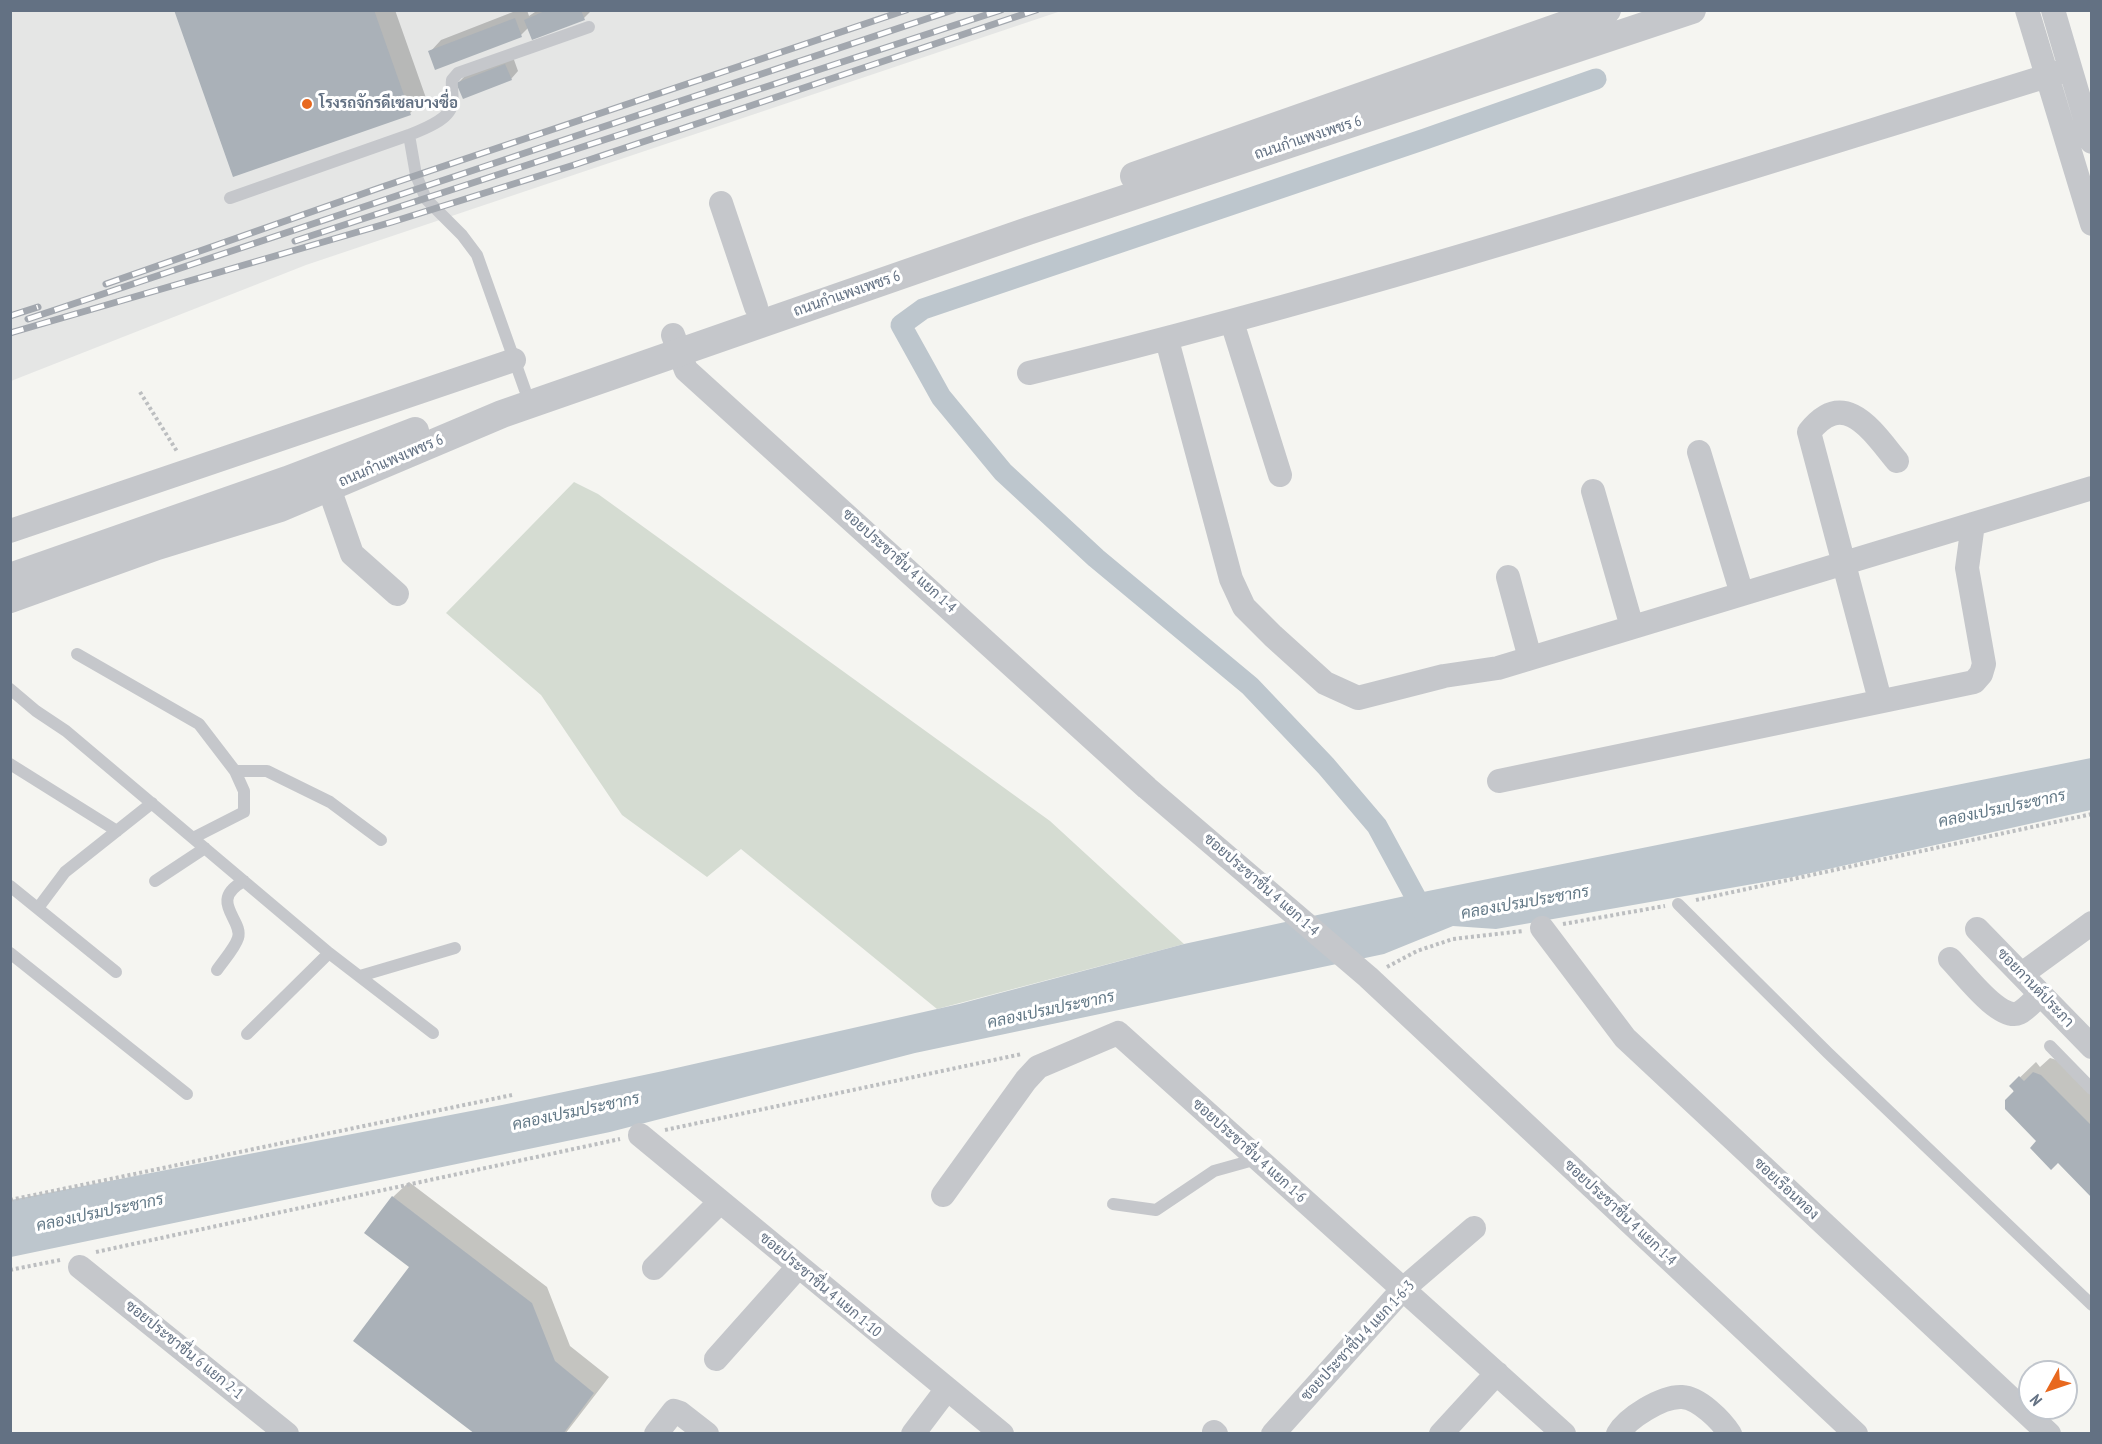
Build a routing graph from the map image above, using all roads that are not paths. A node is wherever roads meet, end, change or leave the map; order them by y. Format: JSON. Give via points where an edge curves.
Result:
{"nodes":[{"id":1,"x":1607,"y":10,"type":"edge"},
{"id":2,"x":1692,"y":10,"type":"edge"},
{"id":3,"x":2027,"y":10,"type":"edge"},
{"id":4,"x":2053,"y":10,"type":"edge"},
{"id":5,"x":589,"y":27,"type":"dead end"},
{"id":6,"x":2070,"y":69,"type":"junction"},
{"id":7,"x":2047,"y":76,"type":"junction"},
{"id":8,"x":409,"y":135,"type":"junction"},
{"id":9,"x":2091,"y":142,"type":"edge"},
{"id":10,"x":230,"y":198,"type":"dead end"},
{"id":11,"x":721,"y":204,"type":"dead end"},
{"id":12,"x":2091,"y":224,"type":"edge"},
{"id":13,"x":756,"y":307,"type":"junction"},
{"id":14,"x":1232,"y":322,"type":"junction"},
{"id":15,"x":1167,"y":340,"type":"junction"},
{"id":16,"x":676,"y":344,"type":"junction"},
{"id":17,"x":514,"y":360,"type":"junction"},
{"id":18,"x":1029,"y":373,"type":"dead end"},
{"id":19,"x":525,"y":390,"type":"junction"},
{"id":20,"x":308,"y":431,"type":"junction"},
{"id":21,"x":1699,"y":452,"type":"dead end"},
{"id":22,"x":1897,"y":461,"type":"dead end"},
{"id":23,"x":1280,"y":475,"type":"dead end"},
{"id":24,"x":325,"y":477,"type":"junction"},
{"id":25,"x":2091,"y":488,"type":"edge"},
{"id":26,"x":1593,"y":491,"type":"dead end"},
{"id":27,"x":1973,"y":524,"type":"junction"},
{"id":28,"x":10,"y":531,"type":"edge"},
{"id":29,"x":1845,"y":563,"type":"junction"},
{"id":30,"x":10,"y":577,"type":"edge"},
{"id":31,"x":1508,"y":578,"type":"dead end"},
{"id":32,"x":397,"y":594,"type":"dead end"},
{"id":33,"x":1742,"y":594,"type":"junction"},
{"id":34,"x":10,"y":599,"type":"edge"},
{"id":35,"x":1632,"y":627,"type":"junction"},
{"id":36,"x":77,"y":654,"type":"dead end"},
{"id":37,"x":1530,"y":658,"type":"junction"},
{"id":38,"x":10,"y":689,"type":"edge"},
{"id":39,"x":1880,"y":700,"type":"junction"},
{"id":40,"x":10,"y":764,"type":"edge"},
{"id":41,"x":236,"y":771,"type":"junction"},
{"id":42,"x":1499,"y":781,"type":"dead end"},
{"id":43,"x":152,"y":803,"type":"junction"},
{"id":44,"x":117,"y":831,"type":"junction"},
{"id":45,"x":193,"y":838,"type":"junction"},
{"id":46,"x":381,"y":840,"type":"dead end"},
{"id":47,"x":205,"y":848,"type":"junction"},
{"id":48,"x":155,"y":881,"type":"dead end"},
{"id":49,"x":244,"y":881,"type":"junction"},
{"id":50,"x":10,"y":886,"type":"edge"},
{"id":51,"x":1678,"y":904,"type":"road end"},
{"id":52,"x":38,"y":908,"type":"junction"},
{"id":53,"x":2091,"y":923,"type":"edge"},
{"id":54,"x":1542,"y":928,"type":"road end"},
{"id":55,"x":1977,"y":929,"type":"dead end"},
{"id":56,"x":455,"y":948,"type":"dead end"},
{"id":57,"x":10,"y":953,"type":"edge"},
{"id":58,"x":329,"y":953,"type":"junction"},
{"id":59,"x":1950,"y":959,"type":"dead end"},
{"id":60,"x":217,"y":970,"type":"dead end"},
{"id":61,"x":116,"y":972,"type":"dead end"},
{"id":62,"x":2022,"y":975,"type":"junction"},
{"id":63,"x":360,"y":976,"type":"junction"},
{"id":64,"x":2041,"y":994,"type":"junction"},
{"id":65,"x":433,"y":1033,"type":"dead end"},
{"id":66,"x":247,"y":1034,"type":"dead end"},
{"id":67,"x":2050,"y":1046,"type":"dead end"},
{"id":68,"x":2091,"y":1047,"type":"edge"},
{"id":69,"x":2091,"y":1089,"type":"edge"},
{"id":70,"x":187,"y":1094,"type":"dead end"},
{"id":71,"x":640,"y":1135,"type":"road end"},
{"id":72,"x":1257,"y":1159,"type":"junction"},
{"id":73,"x":943,"y":1196,"type":"dead end"},
{"id":74,"x":720,"y":1202,"type":"junction"},
{"id":75,"x":1113,"y":1204,"type":"dead end"},
{"id":76,"x":1474,"y":1228,"type":"dead end"},
{"id":77,"x":80,"y":1259,"type":"road end"},
{"id":78,"x":798,"y":1267,"type":"junction"},
{"id":79,"x":654,"y":1268,"type":"dead end"},
{"id":80,"x":1403,"y":1289,"type":"junction"},
{"id":81,"x":2091,"y":1305,"type":"edge"},
{"id":82,"x":716,"y":1359,"type":"dead end"},
{"id":83,"x":1497,"y":1373,"type":"junction"},
{"id":84,"x":946,"y":1389,"type":"junction"},
{"id":85,"x":278,"y":1431,"type":"edge"},
{"id":86,"x":656,"y":1434,"type":"edge"},
{"id":87,"x":707,"y":1434,"type":"edge"},
{"id":88,"x":914,"y":1434,"type":"edge"},
{"id":89,"x":1002,"y":1434,"type":"edge"},
{"id":90,"x":1273,"y":1434,"type":"edge"},
{"id":91,"x":1441,"y":1434,"type":"edge"},
{"id":92,"x":1564,"y":1434,"type":"edge"},
{"id":93,"x":1618,"y":1434,"type":"edge"},
{"id":94,"x":1730,"y":1434,"type":"edge"},
{"id":95,"x":1857,"y":1434,"type":"edge"},
{"id":96,"x":2049,"y":1434,"type":"edge"}],
"edges":[{"from":1,"to":13,"type":"street","name":"ถนนกำแพงเพชร 6"},
{"from":2,"to":16,"type":"street","name":"ถนนกำแพงเพชร 6"},
{"from":3,"to":7,"type":"street"},
{"from":4,"to":6,"type":"street"},
{"from":5,"to":8,"type":"lane","via":[[458,73],[452,80],[453,102],[449,112]]},
{"from":6,"to":7,"type":"street"},
{"from":6,"to":9,"type":"street"},
{"from":7,"to":12,"type":"street"},
{"from":7,"to":14,"type":"street","via":[[1425,267]]},
{"from":8,"to":10,"type":"lane"},
{"from":8,"to":17,"type":"lane","via":[[420,187],[426,199],[477,255]]},
{"from":11,"to":13,"type":"street"},
{"from":13,"to":16,"type":"street","name":"ถนนกำแพงเพชร 6"},
{"from":14,"to":15,"type":"street"},
{"from":14,"to":23,"type":"street"},
{"from":15,"to":18,"type":"street"},
{"from":15,"to":37,"type":"street","via":[[1231,579],[1244,607],[1325,683],[1358,698]]},
{"from":16,"to":19,"type":"street","name":"ถนนกำแพงเพชร 6"},
{"from":16,"to":24,"type":"street","name":"ถนนกำแพงเพชร 6","via":[[502,414]]},
{"from":16,"to":95,"type":"street","name":"ซอยประชาชื่น 4 แยก 1-4","via":[[686,370],[1147,788],[1368,977]]},
{"from":17,"to":19,"type":"lane"},
{"from":17,"to":20,"type":"street"},
{"from":19,"to":24,"type":"street","name":"ถนนกำแพงเพชร 6"},
{"from":20,"to":24,"type":"street"},
{"from":20,"to":28,"type":"street"},
{"from":21,"to":33,"type":"street"},
{"from":22,"to":29,"type":"street","via":[[1856,417],[1839,412],[1830,414],[1820,418],[1809,432]]},
{"from":24,"to":30,"type":"street","name":"ถนนกำแพงเพชร 6"},
{"from":24,"to":32,"type":"street","via":[[352,554]]},
{"from":24,"to":34,"type":"street","name":"ถนนกำแพงเพชร 6","via":[[280,508],[157,546]]},
{"from":25,"to":27,"type":"street"},
{"from":26,"to":35,"type":"street"},
{"from":27,"to":29,"type":"street"},
{"from":27,"to":39,"type":"street","via":[[1967,568],[1984,664],[1981,674],[1974,682]]},
{"from":29,"to":33,"type":"street"},
{"from":29,"to":39,"type":"street"},
{"from":31,"to":37,"type":"street"},
{"from":33,"to":35,"type":"street"},
{"from":35,"to":37,"type":"street"},
{"from":36,"to":41,"type":"lane","via":[[199,724]]},
{"from":38,"to":43,"type":"lane","via":[[66,730]]},
{"from":39,"to":42,"type":"street"},
{"from":40,"to":44,"type":"lane"},
{"from":41,"to":45,"type":"lane","via":[[244,791],[244,812]]},
{"from":41,"to":46,"type":"lane","via":[[267,771],[330,802]]},
{"from":43,"to":44,"type":"lane"},
{"from":43,"to":45,"type":"lane"},
{"from":44,"to":52,"type":"lane","via":[[65,872]]},
{"from":45,"to":47,"type":"lane"},
{"from":47,"to":48,"type":"lane"},
{"from":47,"to":49,"type":"lane"},
{"from":49,"to":58,"type":"lane"},
{"from":49,"to":60,"type":"lane","via":[[236,885],[228,899],[228,913],[238,926],[238,938]]},
{"from":50,"to":52,"type":"lane"},
{"from":51,"to":81,"type":"lane"},
{"from":52,"to":61,"type":"lane"},
{"from":53,"to":62,"type":"street"},
{"from":54,"to":96,"type":"street","name":"ซอยเรือนทอง","via":[[1625,1038]]},
{"from":55,"to":62,"type":"street","name":"ซอยกานต์ประภา"},
{"from":56,"to":63,"type":"lane"},
{"from":57,"to":70,"type":"lane"},
{"from":58,"to":63,"type":"lane"},
{"from":58,"to":66,"type":"lane"},
{"from":59,"to":64,"type":"street","via":[[1996,1008],[2008,1014],[2019,1013]]},
{"from":62,"to":64,"type":"street","name":"ซอยกานต์ประภา"},
{"from":63,"to":65,"type":"lane"},
{"from":64,"to":68,"type":"street","name":"ซอยกานต์ประภา"},
{"from":67,"to":69,"type":"lane"},
{"from":71,"to":74,"type":"street","name":"ซอยประชาชื่น 4 แยก 1-10"},
{"from":72,"to":73,"type":"street","name":"ซอยประชาชื่น 4 แยก 1-6","via":[[1118,1033],[1038,1067]]},
{"from":72,"to":75,"type":"lane","via":[[1214,1171],[1156,1210]]},
{"from":72,"to":80,"type":"street","name":"ซอยประชาชื่น 4 แยก 1-6"},
{"from":74,"to":78,"type":"street","name":"ซอยประชาชื่น 4 แยก 1-10"},
{"from":74,"to":79,"type":"street"},
{"from":76,"to":80,"type":"street","name":"ซอยประชาชื่น 4 แยก 1-6-3"},
{"from":77,"to":85,"type":"street","name":"ซอยประชาชื่น 6 แยก 2-1"},
{"from":78,"to":82,"type":"street"},
{"from":78,"to":84,"type":"street","name":"ซอยประชาชื่น 4 แยก 1-10"},
{"from":80,"to":83,"type":"street","name":"ซอยประชาชื่น 4 แยก 1-6"},
{"from":80,"to":90,"type":"street","name":"ซอยประชาชื่น 4 แยก 1-6-3"},
{"from":83,"to":91,"type":"street"},
{"from":83,"to":92,"type":"street","name":"ซอยประชาชื่น 4 แยก 1-6"},
{"from":84,"to":88,"type":"street"},
{"from":84,"to":89,"type":"street","name":"ซอยประชาชื่น 4 แยก 1-10"},
{"from":86,"to":87,"type":"street","via":[[674,1411]]},
{"from":93,"to":94,"type":"street","via":[[1624,1423],[1655,1404],[1682,1397],[1701,1405]]}]}
